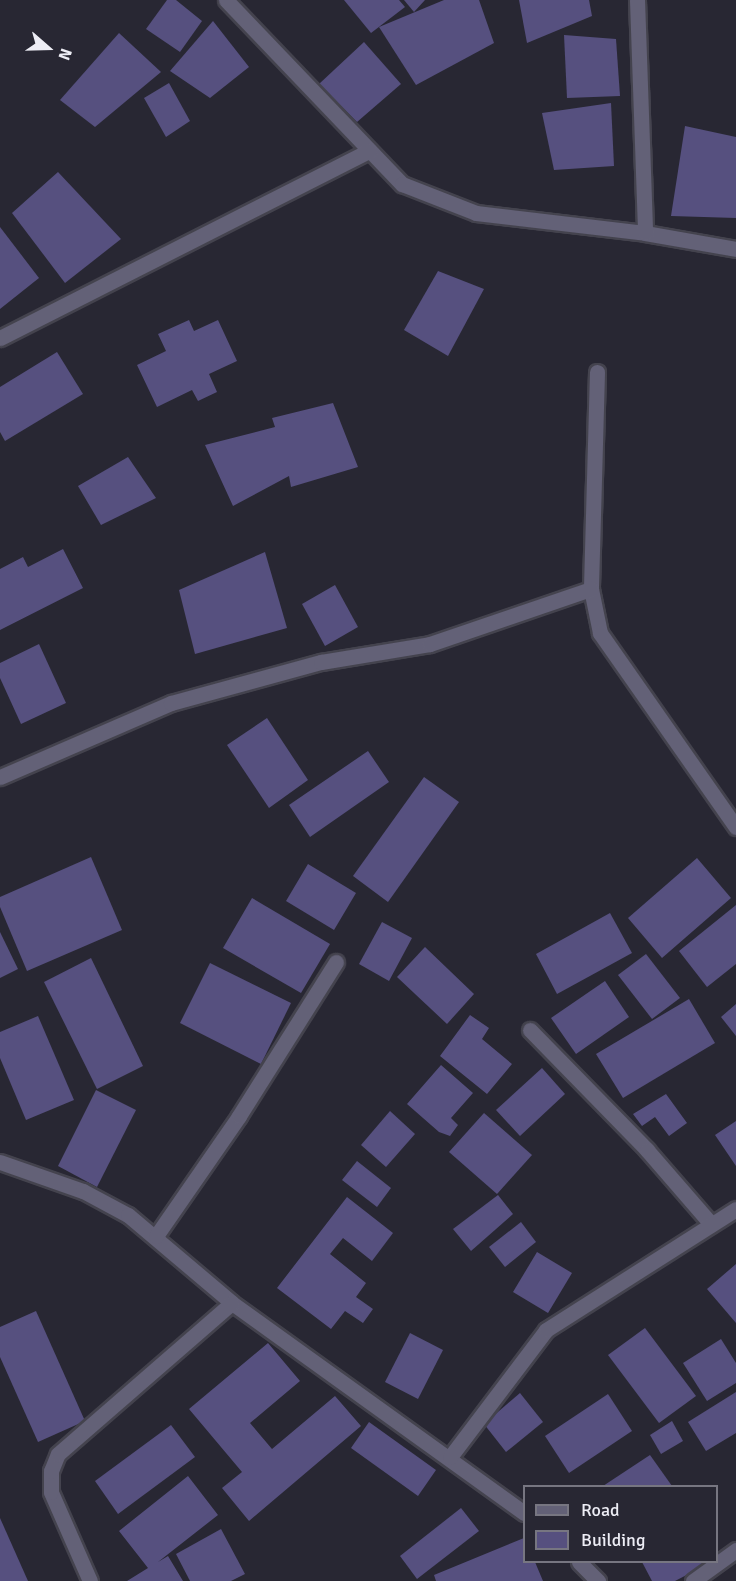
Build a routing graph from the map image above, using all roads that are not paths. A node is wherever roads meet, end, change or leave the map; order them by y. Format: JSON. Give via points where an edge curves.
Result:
{"nodes":[{"id":1,"x":226,"y":0,"type":"edge"},
{"id":2,"x":638,"y":0,"type":"edge"},
{"id":3,"x":369,"y":151,"type":"junction"},
{"id":4,"x":645,"y":233,"type":"junction"},
{"id":5,"x":736,"y":249,"type":"edge"},
{"id":6,"x":0,"y":338,"type":"edge"},
{"id":7,"x":597,"y":372,"type":"dead end"},
{"id":8,"x":591,"y":589,"type":"junction"},
{"id":9,"x":0,"y":777,"type":"edge"},
{"id":10,"x":736,"y":827,"type":"edge"},
{"id":11,"x":336,"y":962,"type":"dead end"},
{"id":12,"x":530,"y":1030,"type":"dead end"},
{"id":13,"x":0,"y":1162,"type":"edge"},
{"id":14,"x":736,"y":1209,"type":"edge"},
{"id":15,"x":711,"y":1224,"type":"junction"},
{"id":16,"x":156,"y":1236,"type":"junction"},
{"id":17,"x":232,"y":1304,"type":"junction"},
{"id":18,"x":450,"y":1457,"type":"junction"},
{"id":19,"x":523,"y":1512,"type":"edge"},
{"id":20,"x":736,"y":1550,"type":"edge"},
{"id":21,"x":580,"y":1563,"type":"edge"},
{"id":22,"x":718,"y":1563,"type":"edge"},
{"id":23,"x":718,"y":1563,"type":"edge"},
{"id":24,"x":90,"y":1581,"type":"edge"},
{"id":25,"x":598,"y":1581,"type":"edge"},
{"id":26,"x":693,"y":1581,"type":"edge"}],
"edges":[{"from":1,"to":3,"type":"street"},
{"from":2,"to":4,"type":"street"},
{"from":3,"to":4,"type":"street","via":[[402,184],[476,213]]},
{"from":3,"to":6,"type":"street"},
{"from":4,"to":5,"type":"street"},
{"from":7,"to":8,"type":"street"},
{"from":8,"to":9,"type":"street","via":[[430,644],[321,662],[171,703]]},
{"from":8,"to":10,"type":"street","via":[[600,633]]},
{"from":11,"to":16,"type":"street","via":[[239,1116]]},
{"from":12,"to":15,"type":"street"},
{"from":13,"to":16,"type":"street","via":[[83,1191]]},
{"from":14,"to":15,"type":"street"},
{"from":15,"to":18,"type":"street","via":[[546,1330]]},
{"from":16,"to":17,"type":"street"},
{"from":17,"to":18,"type":"street"},
{"from":17,"to":24,"type":"street","via":[[58,1454],[51,1470],[51,1491]]},
{"from":18,"to":19,"type":"street"},
{"from":20,"to":22,"type":"street"},
{"from":21,"to":25,"type":"street"},
{"from":23,"to":26,"type":"street"}]}
